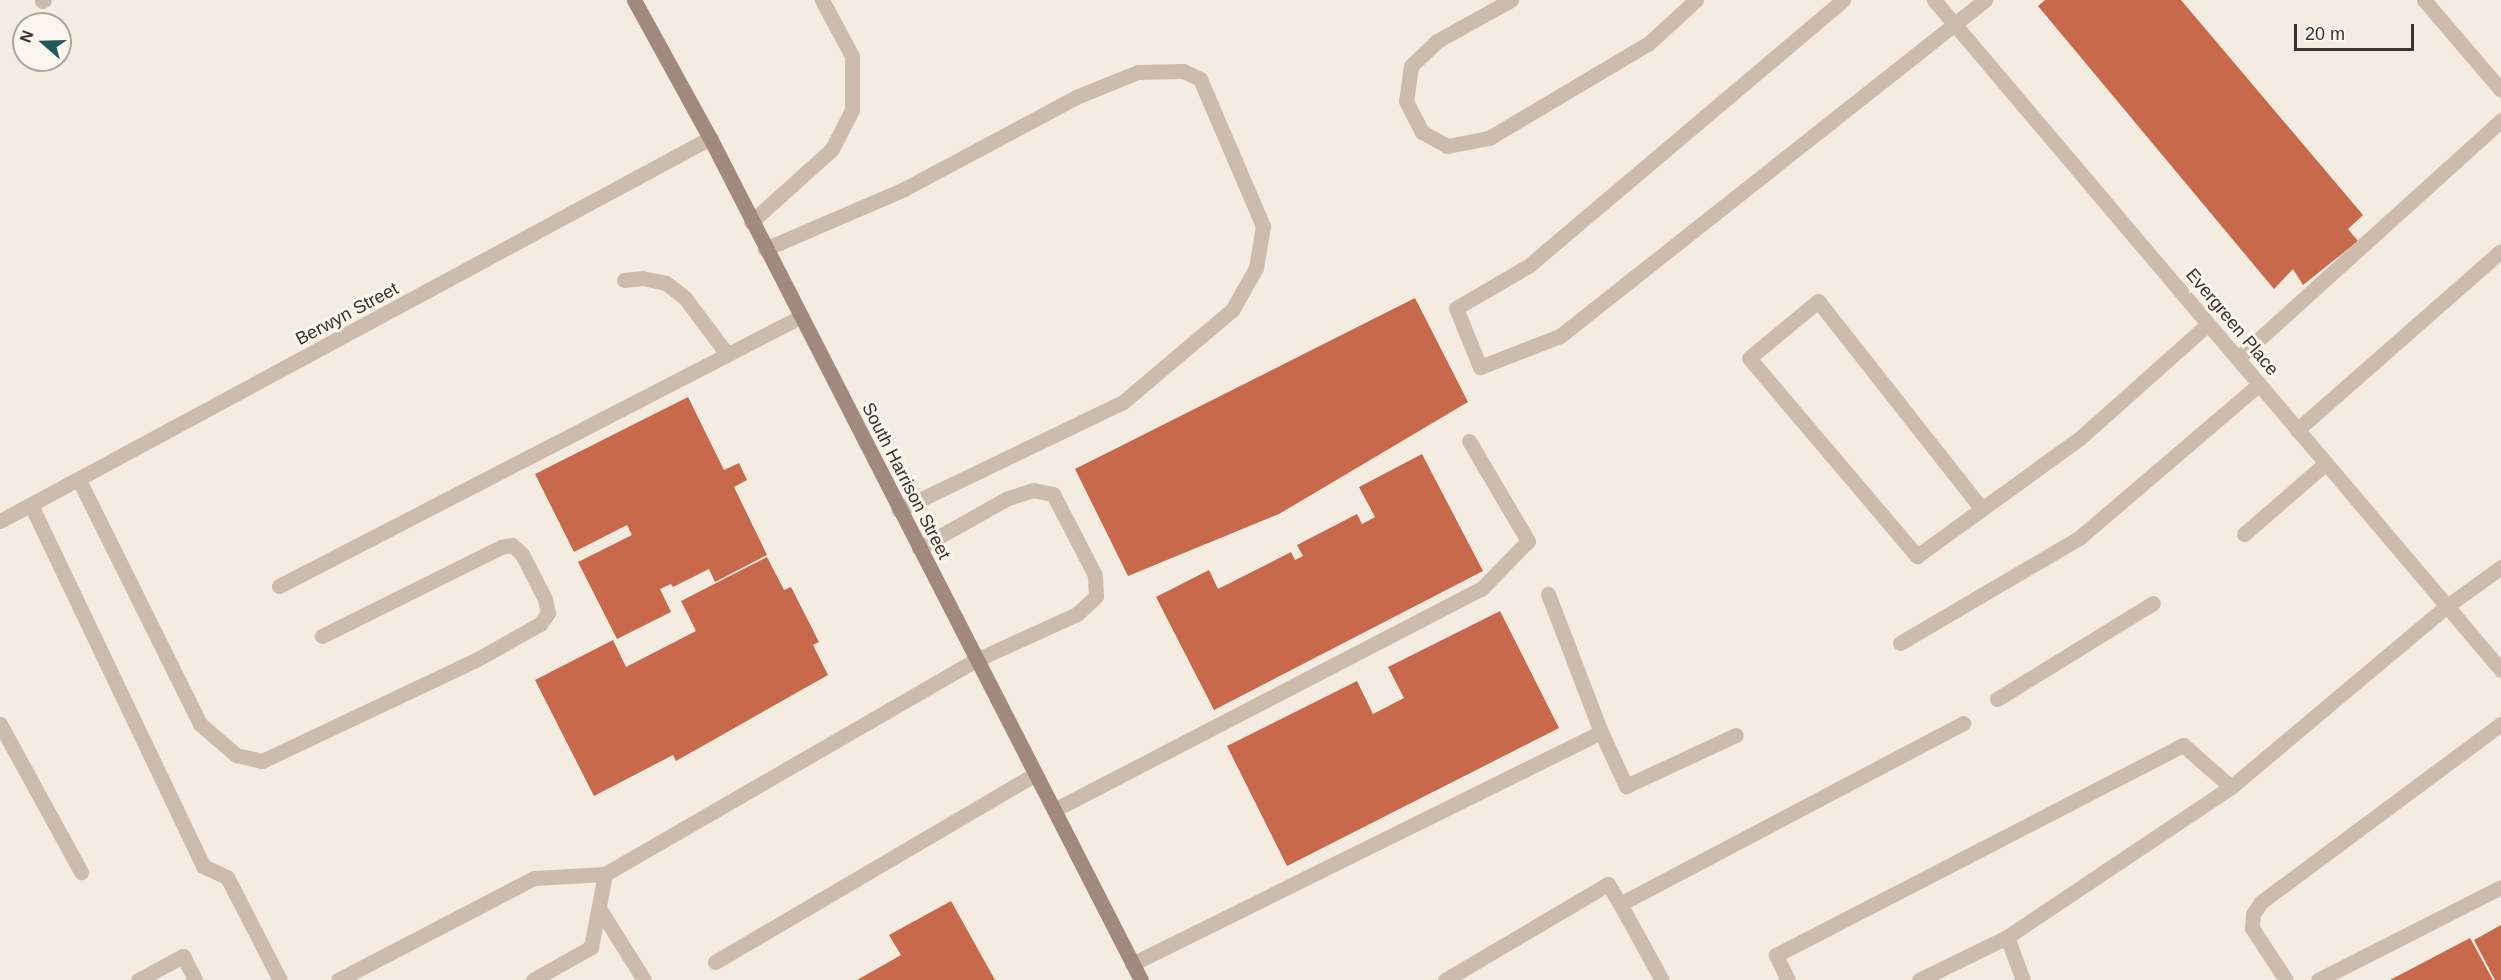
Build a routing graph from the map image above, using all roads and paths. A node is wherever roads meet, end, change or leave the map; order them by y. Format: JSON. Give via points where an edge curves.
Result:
{"nodes":[{"id":1,"x":634,"y":0,"type":"edge"},
{"id":2,"x":822,"y":0,"type":"edge"},
{"id":3,"x":1511,"y":0,"type":"edge"},
{"id":4,"x":1696,"y":0,"type":"edge"},
{"id":5,"x":1843,"y":0,"type":"edge"},
{"id":6,"x":1934,"y":0,"type":"edge"},
{"id":7,"x":1985,"y":0,"type":"edge"},
{"id":8,"x":2424,"y":0,"type":"edge"},
{"id":9,"x":1954,"y":25,"type":"junction"},
{"id":10,"x":2501,"y":90,"type":"edge"},
{"id":11,"x":2501,"y":120,"type":"edge"},
{"id":12,"x":710,"y":138,"type":"junction"},
{"id":13,"x":751,"y":222,"type":"junction"},
{"id":14,"x":765,"y":249,"type":"junction"},
{"id":15,"x":2501,"y":251,"type":"edge"},
{"id":16,"x":624,"y":280,"type":"dead end"},
{"id":17,"x":800,"y":316,"type":"junction"},
{"id":18,"x":2208,"y":324,"type":"junction"},
{"id":19,"x":727,"y":354,"type":"junction"},
{"id":20,"x":2238,"y":358,"type":"junction"},
{"id":21,"x":2259,"y":384,"type":"junction"},
{"id":22,"x":2297,"y":430,"type":"junction"},
{"id":23,"x":1469,"y":441,"type":"dead end"},
{"id":24,"x":2326,"y":463,"type":"junction"},
{"id":25,"x":79,"y":480,"type":"junction"},
{"id":26,"x":31,"y":505,"type":"junction"},
{"id":27,"x":1981,"y":508,"type":"junction"},
{"id":28,"x":899,"y":510,"type":"junction"},
{"id":29,"x":0,"y":521,"type":"edge"},
{"id":30,"x":2244,"y":534,"type":"dead end"},
{"id":31,"x":919,"y":548,"type":"junction"},
{"id":32,"x":2501,"y":567,"type":"edge"},
{"id":33,"x":279,"y":586,"type":"dead end"},
{"id":34,"x":1548,"y":594,"type":"dead end"},
{"id":35,"x":2153,"y":603,"type":"dead end"},
{"id":36,"x":2447,"y":606,"type":"junction"},
{"id":37,"x":322,"y":636,"type":"dead end"},
{"id":38,"x":1900,"y":643,"type":"dead end"},
{"id":39,"x":976,"y":660,"type":"junction"},
{"id":40,"x":2501,"y":670,"type":"edge"},
{"id":41,"x":1997,"y":699,"type":"dead end"},
{"id":42,"x":1963,"y":723,"type":"dead end"},
{"id":43,"x":0,"y":724,"type":"edge"},
{"id":44,"x":2501,"y":724,"type":"edge"},
{"id":45,"x":1601,"y":732,"type":"junction"},
{"id":46,"x":1736,"y":735,"type":"dead end"},
{"id":47,"x":1035,"y":774,"type":"junction"},
{"id":48,"x":2231,"y":787,"type":"junction"},
{"id":49,"x":1054,"y":810,"type":"junction"},
{"id":50,"x":81,"y":872,"type":"dead end"},
{"id":51,"x":605,"y":874,"type":"junction"},
{"id":52,"x":2501,"y":887,"type":"edge"},
{"id":53,"x":1620,"y":904,"type":"junction"},
{"id":54,"x":599,"y":908,"type":"junction"},
{"id":55,"x":2007,"y":937,"type":"junction"},
{"id":56,"x":715,"y":962,"type":"dead end"},
{"id":57,"x":1132,"y":964,"type":"junction"},
{"id":58,"x":138,"y":980,"type":"edge"},
{"id":59,"x":195,"y":980,"type":"edge"},
{"id":60,"x":280,"y":980,"type":"edge"},
{"id":61,"x":338,"y":980,"type":"edge"},
{"id":62,"x":533,"y":980,"type":"edge"},
{"id":63,"x":644,"y":980,"type":"edge"},
{"id":64,"x":1141,"y":980,"type":"edge"},
{"id":65,"x":1445,"y":980,"type":"edge"},
{"id":66,"x":1662,"y":980,"type":"edge"},
{"id":67,"x":1788,"y":980,"type":"edge"},
{"id":68,"x":1919,"y":980,"type":"edge"},
{"id":69,"x":2023,"y":980,"type":"edge"},
{"id":70,"x":2286,"y":980,"type":"edge"},
{"id":71,"x":2318,"y":980,"type":"edge"}],
"edges":[{"from":1,"to":12,"type":"main road","name":"South Harrison Street"},
{"from":2,"to":13,"type":"street","via":[[852,56],[852,110],[832,149]]},
{"from":3,"to":4,"type":"street","via":[[1437,41],[1411,66],[1406,101],[1422,132],[1447,146],[1490,138],[1648,43]]},
{"from":5,"to":9,"type":"street","via":[[1528,266],[1456,308],[1480,367],[1560,336]]},
{"from":6,"to":9,"type":"street","name":"Evergreen Place"},
{"from":7,"to":9,"type":"street"},
{"from":8,"to":10,"type":"street"},
{"from":9,"to":18,"type":"street","name":"Evergreen Place"},
{"from":11,"to":20,"type":"street"},
{"from":12,"to":13,"type":"main road","name":"South Harrison Street"},
{"from":12,"to":25,"type":"street","name":"Berwyn Street"},
{"from":13,"to":14,"type":"main road","name":"South Harrison Street"},
{"from":14,"to":17,"type":"main road","name":"South Harrison Street"},
{"from":14,"to":28,"type":"street","via":[[904,189],[1077,97],[1138,72],[1183,71],[1200,79],[1263,226],[1256,267],[1232,310],[1123,402]]},
{"from":15,"to":22,"type":"street"},
{"from":16,"to":19,"type":"street","via":[[642,278],[666,283],[685,298]]},
{"from":17,"to":19,"type":"street"},
{"from":17,"to":28,"type":"main road","name":"South Harrison Street"},
{"from":18,"to":20,"type":"street","name":"Evergreen Place"},
{"from":18,"to":27,"type":"street","via":[[2080,438]]},
{"from":19,"to":33,"type":"street"},
{"from":20,"to":21,"type":"street","name":"Evergreen Place"},
{"from":21,"to":22,"type":"street","name":"Evergreen Place"},
{"from":21,"to":38,"type":"street","via":[[2079,538]]},
{"from":22,"to":24,"type":"street","name":"Evergreen Place"},
{"from":23,"to":49,"type":"street","via":[[1528,541],[1481,589]]},
{"from":24,"to":30,"type":"street"},
{"from":24,"to":36,"type":"street","name":"Evergreen Place"},
{"from":25,"to":26,"type":"street","name":"Berwyn Street"},
{"from":25,"to":37,"type":"street","via":[[200,724],[236,755],[262,761],[474,661],[540,624],[548,613],[546,599],[522,554],[512,545]]},
{"from":26,"to":29,"type":"street","name":"Berwyn Street"},
{"from":26,"to":60,"type":"street","via":[[203,866],[227,877]]},
{"from":27,"to":27,"type":"street","via":[[1818,301],[1749,358],[1917,556]]},
{"from":28,"to":31,"type":"main road","name":"South Harrison Street"},
{"from":31,"to":39,"type":"main road","name":"South Harrison Street"},
{"from":31,"to":39,"type":"street","via":[[1006,499],[1033,490],[1053,494],[1095,574],[1096,596],[1077,614]]},
{"from":32,"to":36,"type":"street"},
{"from":34,"to":45,"type":"street"},
{"from":35,"to":41,"type":"street"},
{"from":36,"to":40,"type":"street","name":"Evergreen Place"},
{"from":36,"to":48,"type":"street"},
{"from":39,"to":47,"type":"main road","name":"South Harrison Street"},
{"from":39,"to":51,"type":"street"},
{"from":42,"to":53,"type":"street"},
{"from":43,"to":50,"type":"street"},
{"from":44,"to":70,"type":"street","via":[[2261,902],[2253,914],[2252,928]]},
{"from":45,"to":46,"type":"street","via":[[1626,786]]},
{"from":45,"to":57,"type":"street"},
{"from":47,"to":49,"type":"main road","name":"South Harrison Street"},
{"from":47,"to":56,"type":"street"},
{"from":48,"to":55,"type":"street"},
{"from":48,"to":67,"type":"street","via":[[2183,745],[1776,955]]},
{"from":49,"to":57,"type":"main road","name":"South Harrison Street"},
{"from":51,"to":54,"type":"street"},
{"from":51,"to":61,"type":"street","via":[[534,878]]},
{"from":52,"to":71,"type":"street"},
{"from":53,"to":65,"type":"street","via":[[1608,884]]},
{"from":53,"to":66,"type":"street"},
{"from":54,"to":62,"type":"street","via":[[591,947]]},
{"from":54,"to":63,"type":"street"},
{"from":55,"to":68,"type":"street"},
{"from":55,"to":69,"type":"street"},
{"from":57,"to":64,"type":"main road","name":"South Harrison Street"},
{"from":58,"to":59,"type":"street","via":[[183,956]]}]}
